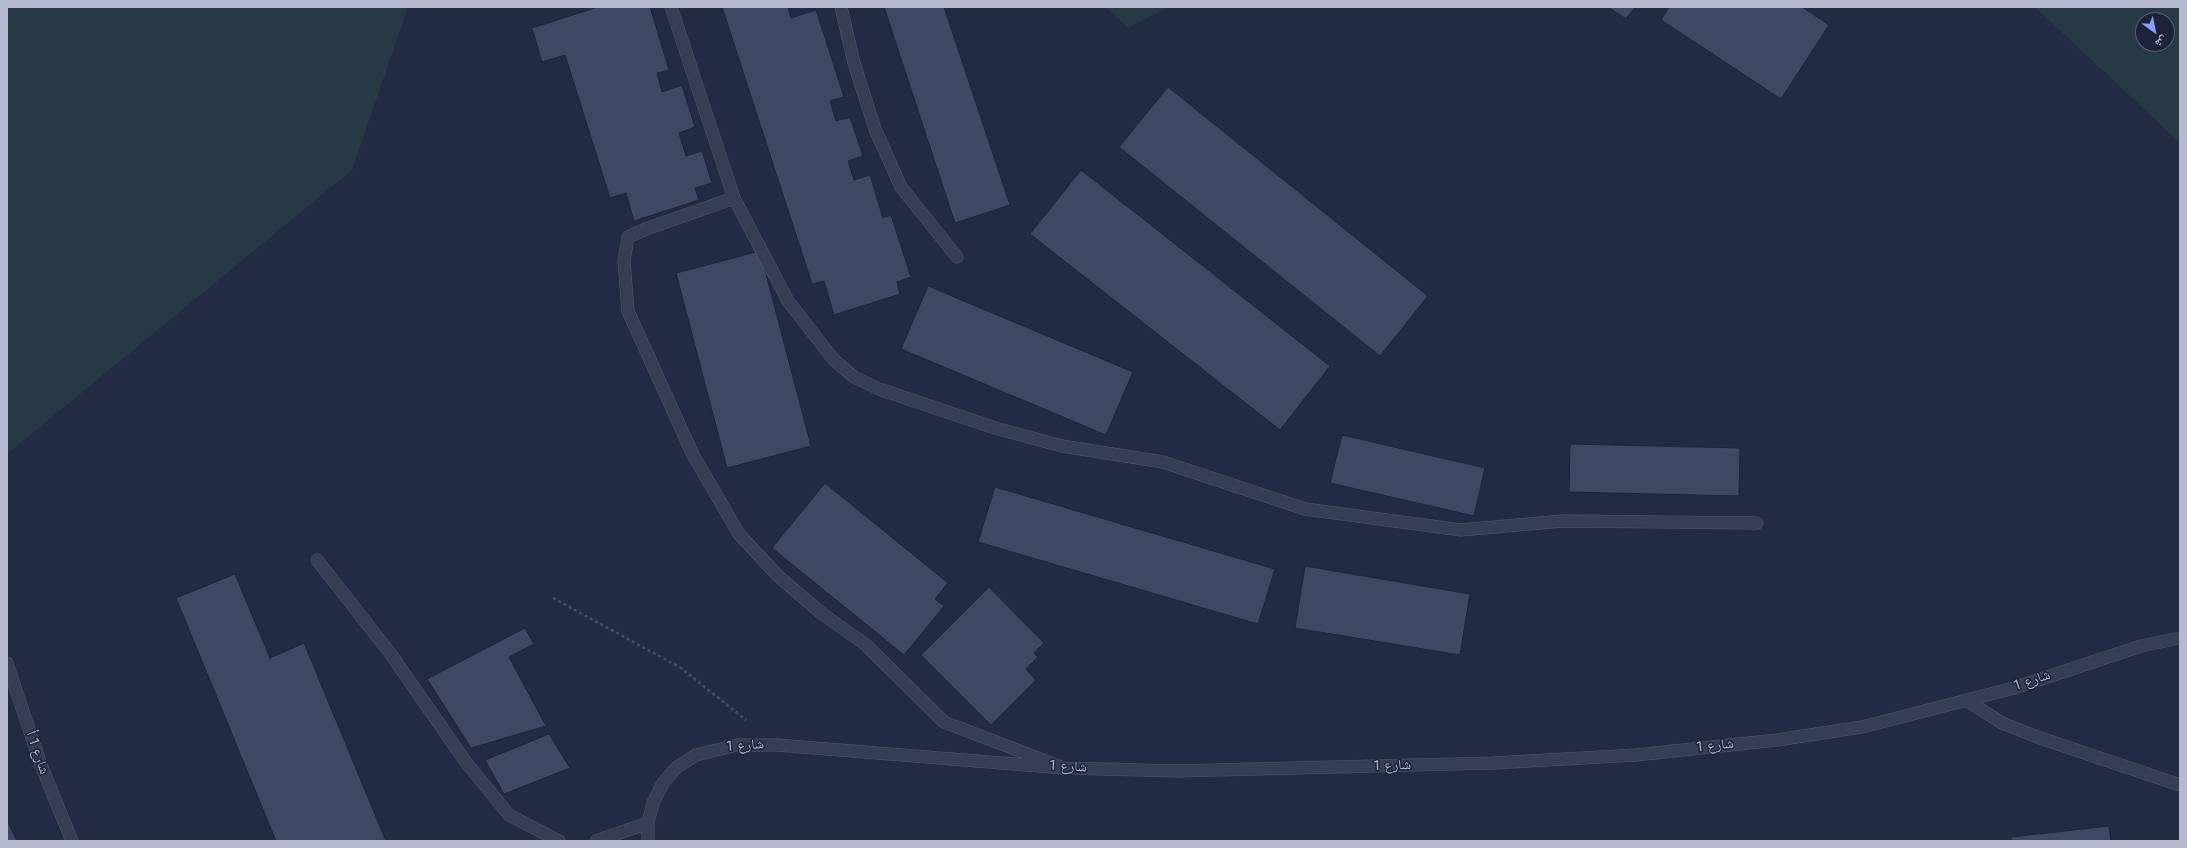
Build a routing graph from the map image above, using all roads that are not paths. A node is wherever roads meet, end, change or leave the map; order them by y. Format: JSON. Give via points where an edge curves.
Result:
{"nodes":[{"id":1,"x":671,"y":7,"type":"edge"},
{"id":2,"x":841,"y":7,"type":"edge"},
{"id":3,"x":734,"y":198,"type":"junction"},
{"id":4,"x":958,"y":257,"type":"dead end"},
{"id":5,"x":1756,"y":523,"type":"dead end"},
{"id":6,"x":317,"y":560,"type":"dead end"},
{"id":7,"x":2180,"y":638,"type":"edge"},
{"id":8,"x":7,"y":663,"type":"edge"},
{"id":9,"x":1966,"y":700,"type":"junction"},
{"id":10,"x":1064,"y":768,"type":"junction"},
{"id":11,"x":2180,"y":785,"type":"edge"},
{"id":12,"x":648,"y":823,"type":"junction"},
{"id":13,"x":72,"y":841,"type":"edge"},
{"id":14,"x":559,"y":841,"type":"edge"},
{"id":15,"x":596,"y":841,"type":"edge"},
{"id":16,"x":648,"y":841,"type":"edge"}],
"edges":[{"from":1,"to":3,"type":"street"},
{"from":2,"to":4,"type":"street","via":[[854,63],[876,129],[901,187]]},
{"from":3,"to":5,"type":"street","via":[[788,301],[834,360],[854,377],[879,389],[995,428],[1062,446],[1163,462],[1305,509],[1461,530],[1562,521]]},
{"from":3,"to":10,"type":"street","via":[[628,237],[624,261],[628,311],[693,455],[718,499],[739,534],[778,576],[820,612],[866,644],[944,722]]},
{"from":6,"to":14,"type":"street","via":[[390,653],[465,761],[509,815]]},
{"from":7,"to":9,"type":"street","name":"شارع 1","via":[[2141,646],[2014,688]]},
{"from":8,"to":13,"type":"street","name":"شارع 1 أ","via":[[41,765]]},
{"from":9,"to":10,"type":"street","name":"شارع 1","via":[[1862,728],[1636,755],[1493,763],[1276,769],[1177,771]]},
{"from":9,"to":11,"type":"street","via":[[2002,722],[2040,738]]},
{"from":10,"to":12,"type":"street","name":"شارع 1","via":[[777,745],[737,745],[696,755],[677,767],[663,783],[652,802]]},
{"from":12,"to":15,"type":"street"},
{"from":12,"to":16,"type":"street","name":"شارع 1"}]}
